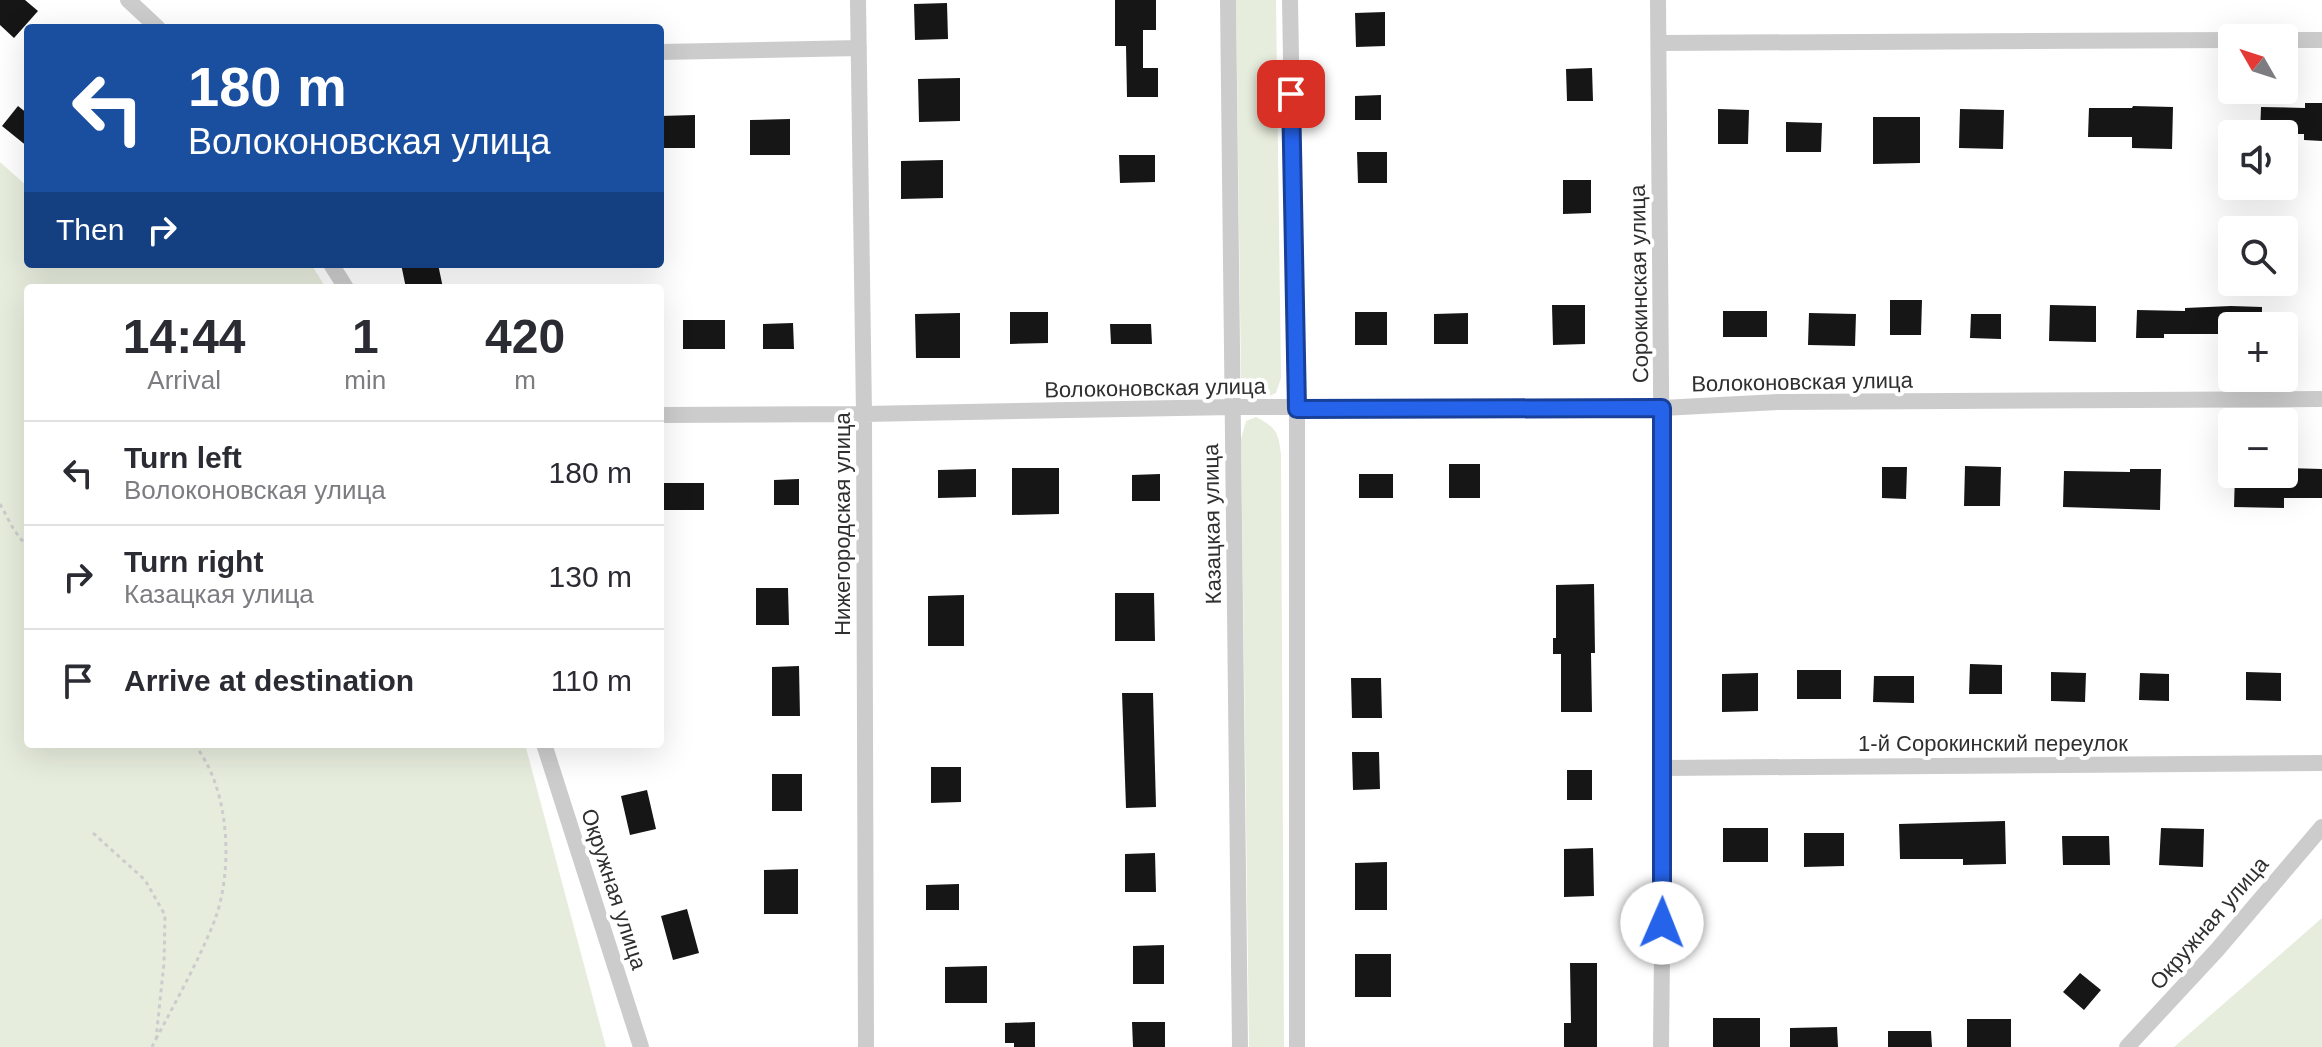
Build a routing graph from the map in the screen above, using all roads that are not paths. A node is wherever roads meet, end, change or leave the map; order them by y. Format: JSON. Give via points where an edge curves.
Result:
{"nodes":[{"id":1,"x":128,"y":0,"type":"edge"},
{"id":2,"x":858,"y":0,"type":"edge"},
{"id":3,"x":1228,"y":0,"type":"edge"},
{"id":4,"x":1290,"y":0,"type":"edge"},
{"id":5,"x":1658,"y":0,"type":"edge"},
{"id":6,"x":154,"y":24,"type":"edge"},
{"id":7,"x":2218,"y":40,"type":"edge"},
{"id":8,"x":2298,"y":40,"type":"edge"},
{"id":9,"x":2322,"y":40,"type":"edge"},
{"id":10,"x":1659,"y":43,"type":"junction"},
{"id":11,"x":859,"y":48,"type":"junction"},
{"id":12,"x":664,"y":52,"type":"edge"},
{"id":13,"x":2322,"y":399,"type":"edge"},
{"id":14,"x":1232,"y":407,"type":"junction"},
{"id":15,"x":1662,"y":408,"type":"junction"},
{"id":16,"x":1297,"y":409,"type":"junction"},
{"id":17,"x":864,"y":414,"type":"junction"},
{"id":18,"x":664,"y":415,"type":"edge"},
{"id":19,"x":545,"y":748,"type":"edge"},
{"id":20,"x":2322,"y":763,"type":"edge"},
{"id":21,"x":1664,"y":768,"type":"junction"},
{"id":22,"x":2322,"y":827,"type":"edge"},
{"id":23,"x":641,"y":1047,"type":"edge"},
{"id":24,"x":866,"y":1047,"type":"edge"},
{"id":25,"x":1240,"y":1047,"type":"edge"},
{"id":26,"x":1297,"y":1047,"type":"edge"},
{"id":27,"x":1661,"y":1047,"type":"edge"},
{"id":28,"x":2127,"y":1047,"type":"edge"}],
"edges":[{"from":1,"to":6,"type":"street"},
{"from":2,"to":11,"type":"street","name":"Нижегородская улица"},
{"from":3,"to":14,"type":"street","name":"Казацкая улица"},
{"from":4,"to":16,"type":"street"},
{"from":5,"to":10,"type":"street","name":"Сорокинская улица"},
{"from":7,"to":10,"type":"street"},
{"from":8,"to":9,"type":"street"},
{"from":10,"to":15,"type":"street","name":"Сорокинская улица"},
{"from":11,"to":12,"type":"street"},
{"from":11,"to":17,"type":"street","name":"Нижегородская улица"},
{"from":13,"to":15,"type":"street","name":"Волоконовская улица","via":[[1778,402]]},
{"from":14,"to":16,"type":"street","name":"Волоконовская улица"},
{"from":14,"to":17,"type":"street","name":"Волоконовская улица"},
{"from":14,"to":25,"type":"street","name":"Казацкая улица"},
{"from":15,"to":16,"type":"street","name":"Волоконовская улица"},
{"from":15,"to":21,"type":"street","name":"Сорокинская улица"},
{"from":16,"to":26,"type":"street"},
{"from":17,"to":18,"type":"street","name":"Волоконовская улица"},
{"from":17,"to":24,"type":"street","name":"Нижегородская улица"},
{"from":19,"to":23,"type":"street","name":"Окружная улица"},
{"from":20,"to":21,"type":"street","name":"1-й Сорокинский переулок"},
{"from":21,"to":27,"type":"street","name":"Сорокинская улица"},
{"from":22,"to":28,"type":"street","name":"Окружная улица"}]}
